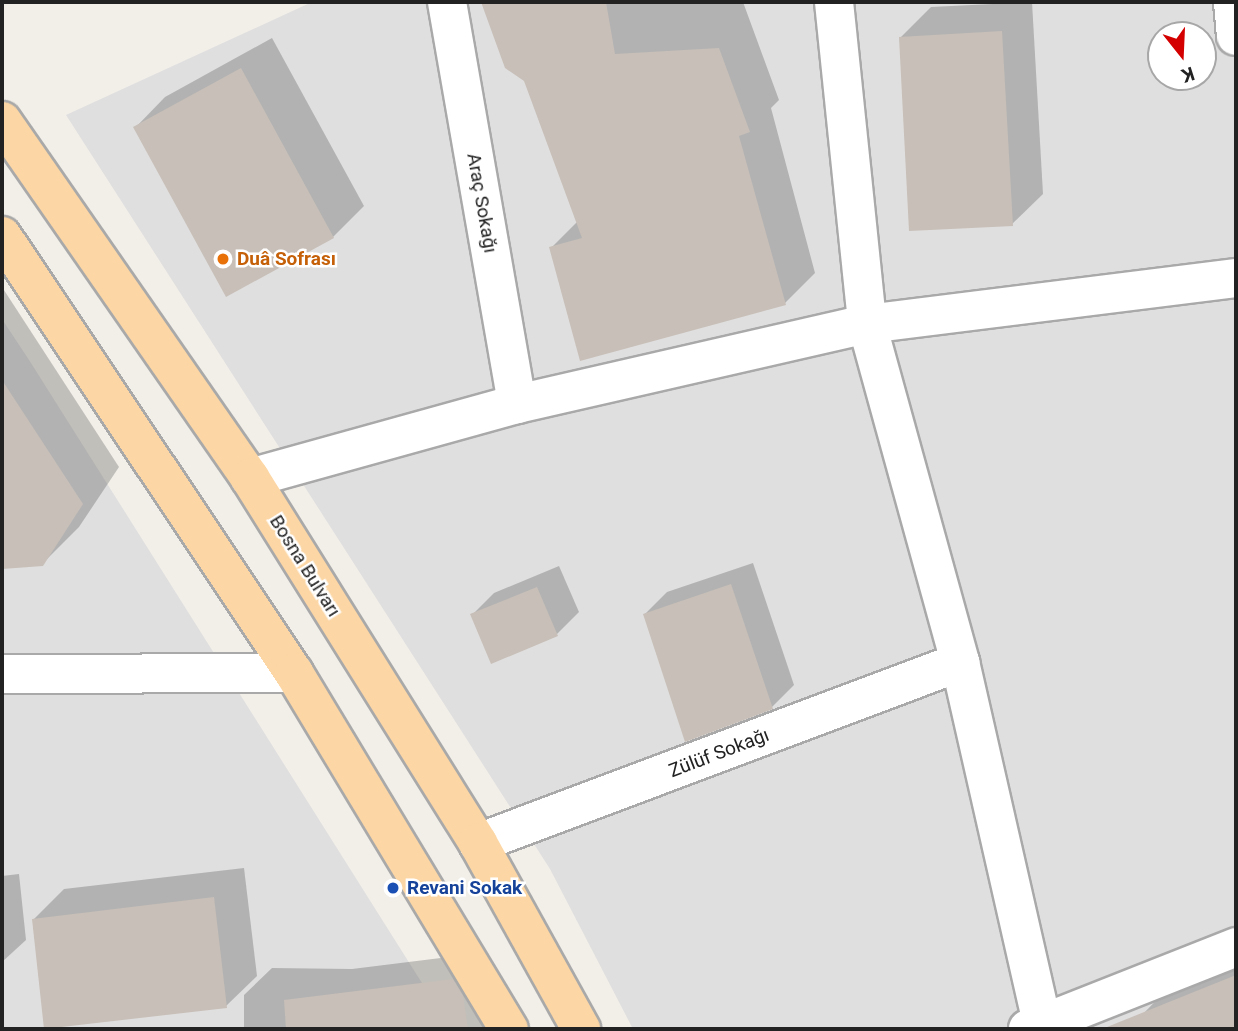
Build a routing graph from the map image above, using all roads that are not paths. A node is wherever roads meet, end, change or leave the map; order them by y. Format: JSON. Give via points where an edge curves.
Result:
{"nodes":[{"id":1,"x":446,"y":2,"type":"edge"},
{"id":2,"x":834,"y":2,"type":"edge"},
{"id":3,"x":1233,"y":2,"type":"edge"},
{"id":4,"x":1236,"y":36,"type":"edge"},
{"id":5,"x":2,"y":121,"type":"edge"},
{"id":6,"x":2,"y":236,"type":"edge"},
{"id":7,"x":1236,"y":278,"type":"edge"},
{"id":8,"x":867,"y":324,"type":"junction"},
{"id":9,"x":517,"y":404,"type":"junction"},
{"id":10,"x":250,"y":478,"type":"junction"},
{"id":11,"x":960,"y":662,"type":"junction"},
{"id":12,"x":294,"y":673,"type":"junction"},
{"id":13,"x":2,"y":674,"type":"edge"},
{"id":14,"x":478,"y":843,"type":"junction"},
{"id":15,"x":1236,"y":947,"type":"edge"},
{"id":16,"x":1035,"y":1027,"type":"edge"},
{"id":17,"x":509,"y":1029,"type":"edge"},
{"id":18,"x":581,"y":1029,"type":"edge"}],
"edges":[{"from":1,"to":9,"type":"street","name":"Araç Sokağı"},
{"from":2,"to":8,"type":"street"},
{"from":3,"to":4,"type":"street"},
{"from":5,"to":10,"type":"main road","name":"Bosna Bulvarı"},
{"from":6,"to":12,"type":"main road"},
{"from":7,"to":8,"type":"street"},
{"from":8,"to":9,"type":"street"},
{"from":8,"to":11,"type":"street"},
{"from":9,"to":10,"type":"street"},
{"from":10,"to":14,"type":"main road","name":"Bosna Bulvarı"},
{"from":11,"to":14,"type":"street","name":"Zülüf Sokağı"},
{"from":11,"to":16,"type":"street"},
{"from":12,"to":13,"type":"street"},
{"from":12,"to":17,"type":"main road"},
{"from":14,"to":18,"type":"main road","name":"Bosna Bulvarı"},
{"from":15,"to":16,"type":"street"}]}
